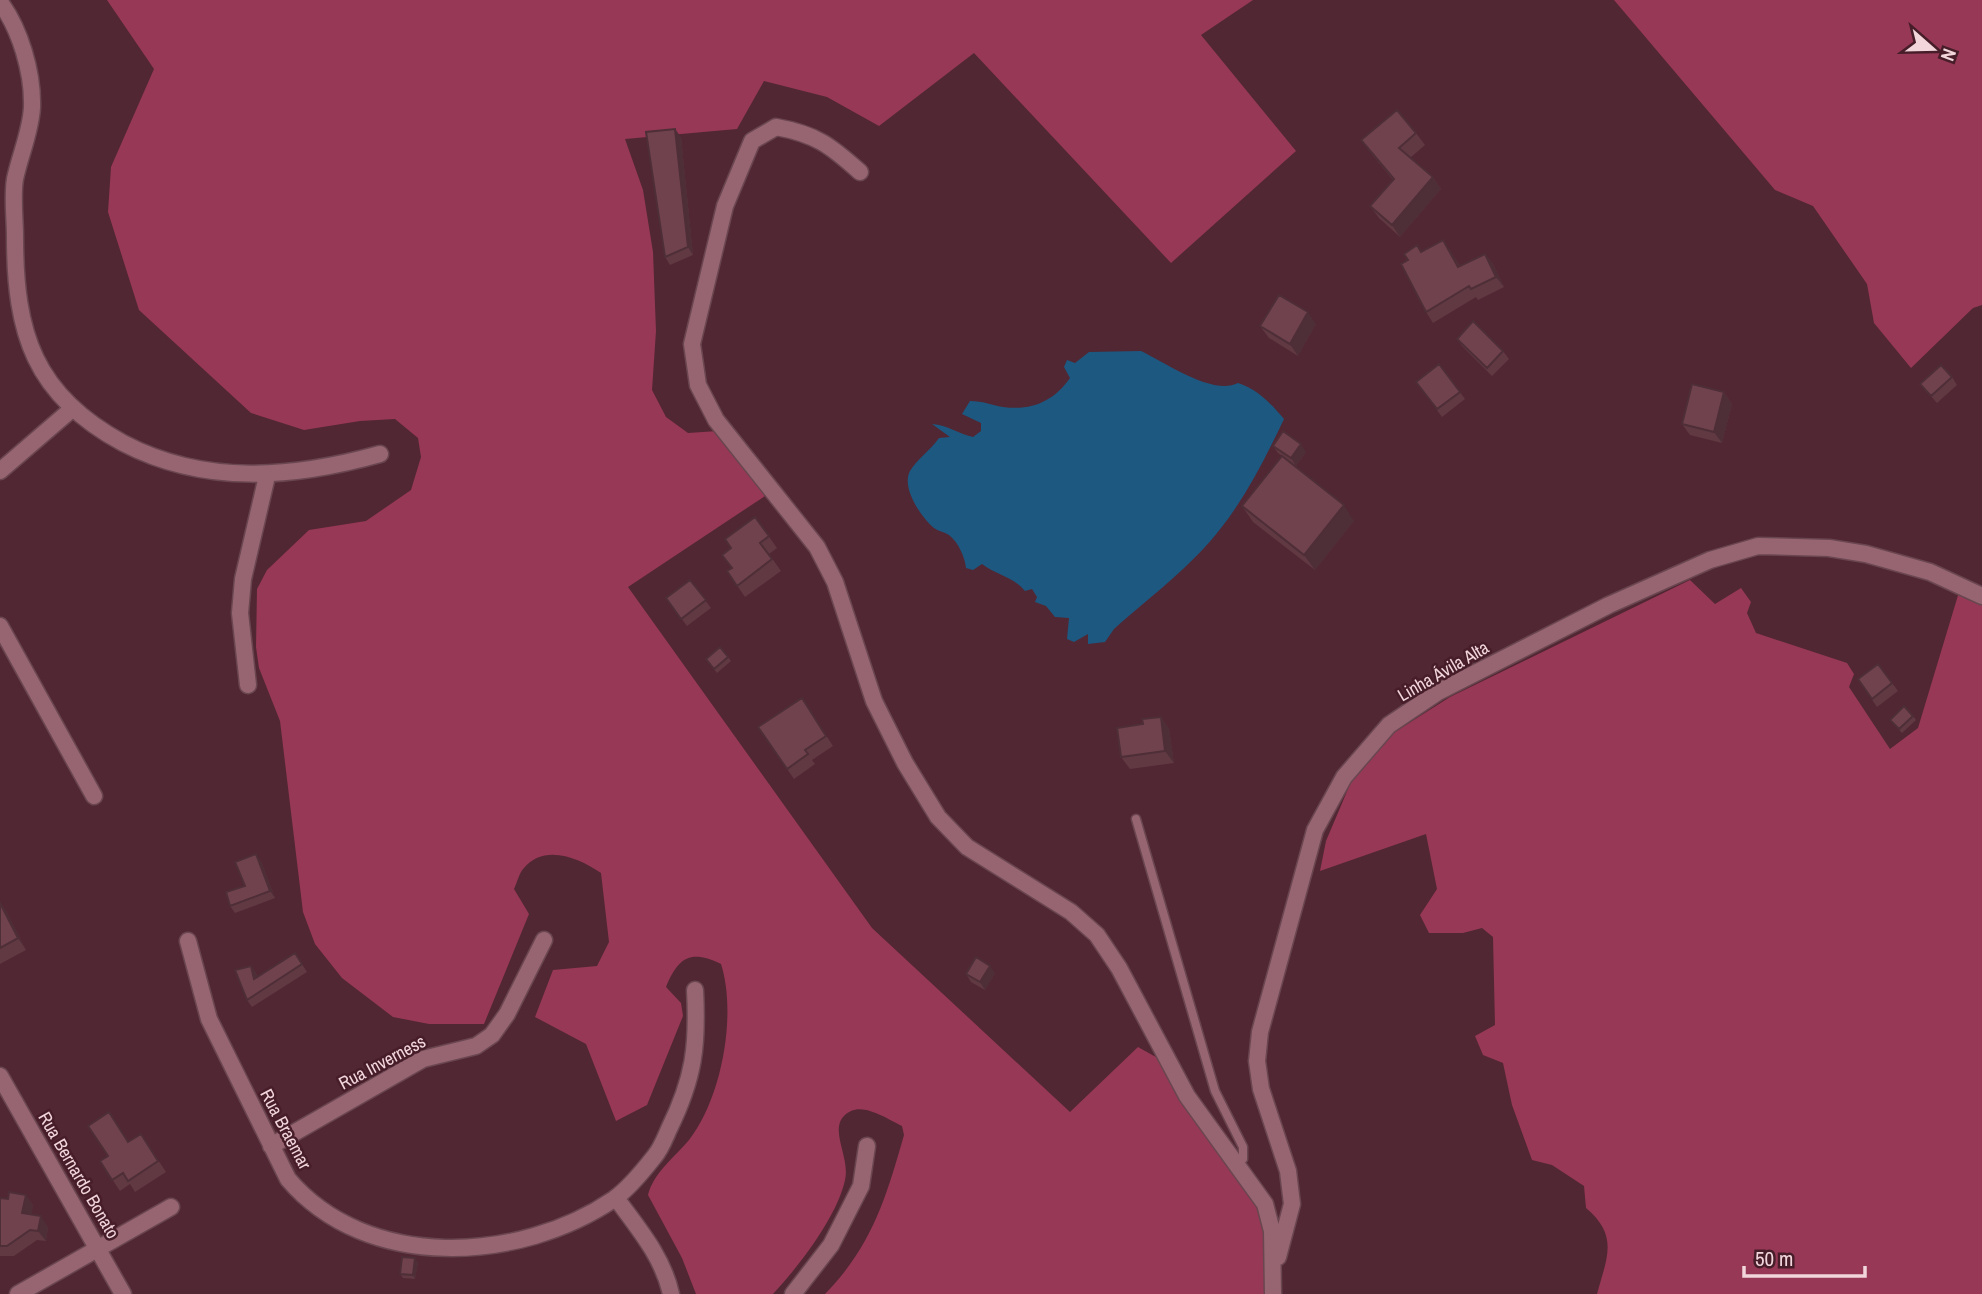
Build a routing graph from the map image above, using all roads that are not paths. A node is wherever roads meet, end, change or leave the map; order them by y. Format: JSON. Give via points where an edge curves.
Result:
{"nodes":[{"id":1,"x":0,"y":2,"type":"edge"},
{"id":2,"x":860,"y":172,"type":"dead end"},
{"id":3,"x":72,"y":410,"type":"junction"},
{"id":4,"x":380,"y":454,"type":"dead end"},
{"id":5,"x":0,"y":471,"type":"edge"},
{"id":6,"x":267,"y":476,"type":"junction"},
{"id":7,"x":1982,"y":596,"type":"edge"},
{"id":8,"x":0,"y":626,"type":"edge"},
{"id":9,"x":248,"y":685,"type":"dead end"},
{"id":10,"x":94,"y":796,"type":"dead end"},
{"id":11,"x":1136,"y":819,"type":"dead end"},
{"id":12,"x":544,"y":940,"type":"dead end"},
{"id":13,"x":188,"y":941,"type":"dead end"},
{"id":14,"x":695,"y":990,"type":"dead end"},
{"id":15,"x":0,"y":1076,"type":"edge"},
{"id":16,"x":271,"y":1146,"type":"junction"},
{"id":17,"x":867,"y":1146,"type":"dead end"},
{"id":18,"x":1237,"y":1164,"type":"junction"},
{"id":19,"x":616,"y":1198,"type":"junction"},
{"id":20,"x":171,"y":1207,"type":"dead end"},
{"id":21,"x":100,"y":1249,"type":"junction"},
{"id":22,"x":1275,"y":1266,"type":"junction"},
{"id":23,"x":18,"y":1294,"type":"edge"},
{"id":24,"x":123,"y":1294,"type":"edge"},
{"id":25,"x":671,"y":1294,"type":"edge"},
{"id":26,"x":793,"y":1294,"type":"edge"},
{"id":27,"x":1273,"y":1294,"type":"edge"}],
"edges":[{"from":1,"to":3,"type":"street","via":[[28,66],[32,107],[15,181],[18,312],[31,349]]},
{"from":2,"to":18,"type":"street","via":[[828,144],[804,132],[776,127],[752,141],[725,206],[692,345],[698,385],[716,420],[817,547],[835,582],[874,701],[938,817],[967,847],[1071,912],[1097,935],[1187,1096]]},
{"from":3,"to":5,"type":"street"},
{"from":3,"to":6,"type":"street","via":[[141,452],[216,472]]},
{"from":4,"to":6,"type":"street","via":[[341,466]]},
{"from":6,"to":9,"type":"street","via":[[243,579],[240,613]]},
{"from":7,"to":22,"type":"street","name":"Linha Ávila Alta","via":[[1930,572],[1866,554],[1786,546],[1734,551],[1596,612],[1438,692],[1389,725],[1344,777],[1315,830],[1260,1032],[1257,1061],[1261,1089],[1288,1171],[1292,1204]]},
{"from":8,"to":10,"type":"street"},
{"from":11,"to":18,"type":"lane","via":[[1215,1091],[1243,1147],[1243,1159]]},
{"from":12,"to":16,"type":"street","name":"Rua Inverness","via":[[492,1035],[476,1046],[423,1059]]},
{"from":13,"to":16,"type":"street","name":"Rua Braemar","via":[[209,1019]]},
{"from":14,"to":19,"type":"street","name":"Rua Braemar","via":[[697,1039],[686,1093],[656,1155]]},
{"from":15,"to":21,"type":"street","name":"Rua Bernardo Bonato"},
{"from":16,"to":19,"type":"street","name":"Rua Braemar","via":[[304,1198],[374,1235],[417,1246],[469,1249],[530,1238],[572,1223]]},
{"from":17,"to":26,"type":"street","via":[[861,1186],[831,1245]]},
{"from":18,"to":22,"type":"street","via":[[1265,1204]]},
{"from":19,"to":25,"type":"street","via":[[654,1250]]},
{"from":20,"to":21,"type":"street"},
{"from":21,"to":23,"type":"street"},
{"from":21,"to":24,"type":"street","name":"Rua Bernardo Bonato"},
{"from":22,"to":27,"type":"street"}]}
